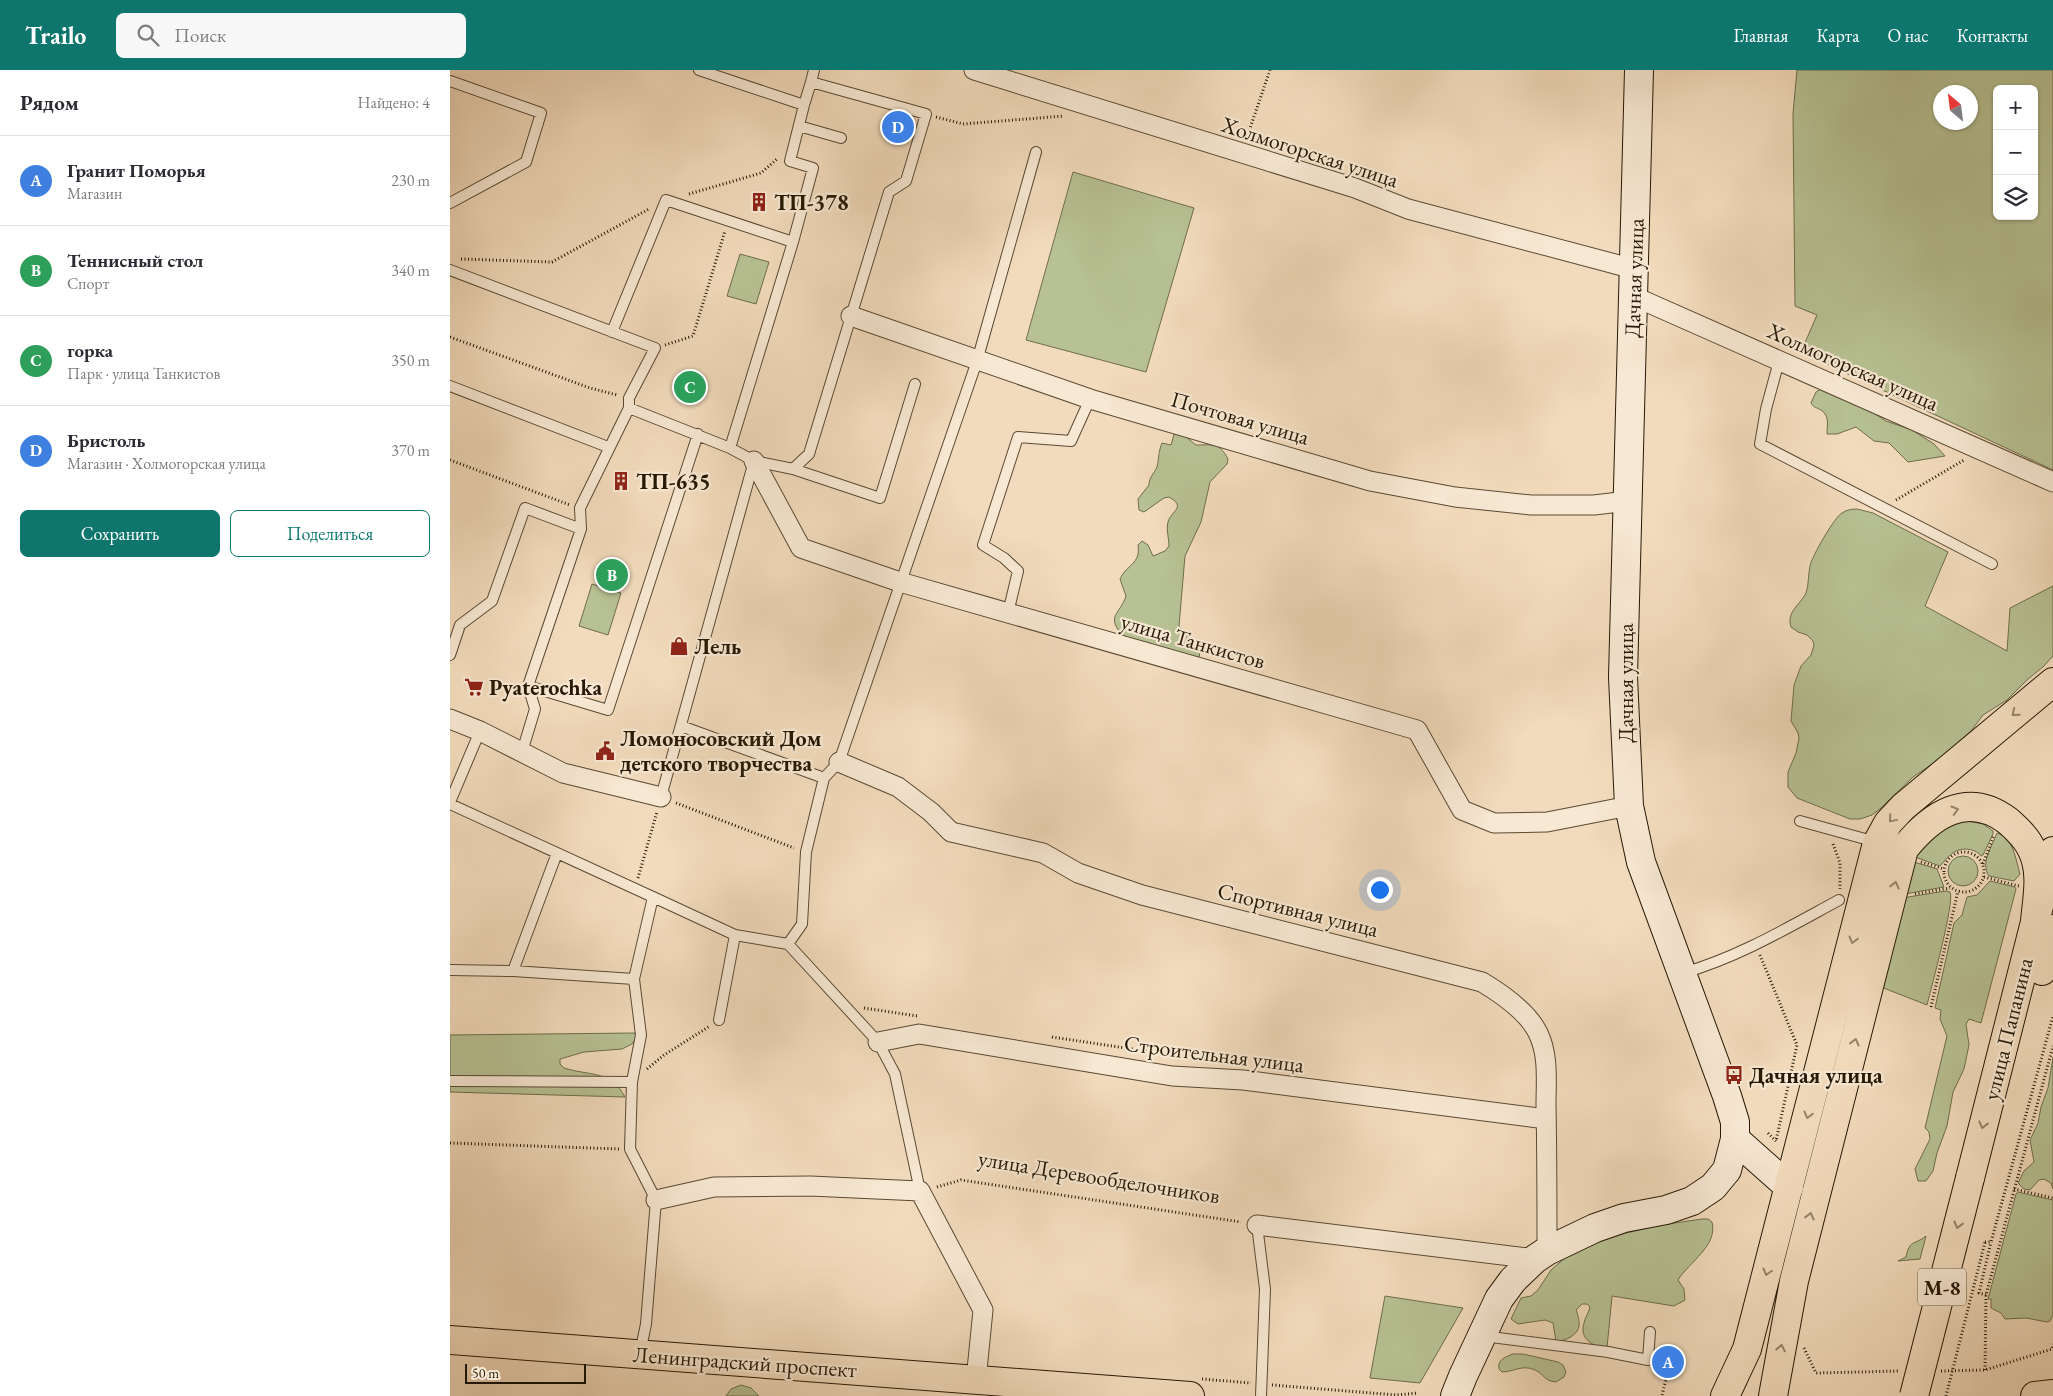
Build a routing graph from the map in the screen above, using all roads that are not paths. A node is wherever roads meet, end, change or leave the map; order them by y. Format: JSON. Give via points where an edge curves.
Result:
{"nodes":[{"id":1,"x":699,"y":70,"type":"edge"},
{"id":2,"x":814,"y":70,"type":"edge"},
{"id":3,"x":974,"y":70,"type":"edge"},
{"id":4,"x":1639,"y":70,"type":"edge"},
{"id":5,"x":450,"y":81,"type":"edge"},
{"id":6,"x":811,"y":82,"type":"junction"},
{"id":7,"x":804,"y":105,"type":"junction"},
{"id":8,"x":799,"y":126,"type":"junction"},
{"id":9,"x":842,"y":138,"type":"dead end"},
{"id":10,"x":1036,"y":152,"type":"dead end"},
{"id":11,"x":450,"y":203,"type":"edge"},
{"id":12,"x":793,"y":242,"type":"junction"},
{"id":13,"x":1634,"y":268,"type":"junction"},
{"id":14,"x":450,"y":270,"type":"edge"},
{"id":15,"x":1633,"y":296,"type":"junction"},
{"id":16,"x":851,"y":316,"type":"junction"},
{"id":17,"x":612,"y":332,"type":"junction"},
{"id":18,"x":977,"y":361,"type":"junction"},
{"id":19,"x":1780,"y":361,"type":"junction"},
{"id":20,"x":915,"y":384,"type":"dead end"},
{"id":21,"x":450,"y":386,"type":"edge"},
{"id":22,"x":1090,"y":399,"type":"junction"},
{"id":23,"x":629,"y":403,"type":"junction"},
{"id":24,"x":698,"y":434,"type":"junction"},
{"id":25,"x":608,"y":447,"type":"junction"},
{"id":26,"x":730,"y":448,"type":"junction"},
{"id":27,"x":754,"y":461,"type":"junction"},
{"id":28,"x":793,"y":469,"type":"junction"},
{"id":29,"x":2053,"y":482,"type":"edge"},
{"id":30,"x":1628,"y":501,"type":"junction"},
{"id":31,"x":581,"y":529,"type":"junction"},
{"id":32,"x":1992,"y":564,"type":"dead end"},
{"id":33,"x":900,"y":582,"type":"junction"},
{"id":34,"x":1008,"y":613,"type":"junction"},
{"id":35,"x":450,"y":655,"type":"edge"},
{"id":36,"x":2053,"y":682,"type":"edge"},
{"id":37,"x":528,"y":686,"type":"junction"},
{"id":38,"x":450,"y":719,"type":"edge"},
{"id":39,"x":681,"y":726,"type":"junction"},
{"id":40,"x":480,"y":731,"type":"junction"},
{"id":41,"x":522,"y":752,"type":"junction"},
{"id":42,"x":839,"y":762,"type":"junction"},
{"id":43,"x":824,"y":778,"type":"junction"},
{"id":44,"x":661,"y":797,"type":"joint"},
{"id":45,"x":450,"y":803,"type":"edge"},
{"id":46,"x":1629,"y":806,"type":"junction"},
{"id":47,"x":1800,"y":821,"type":"dead end"},
{"id":48,"x":1877,"y":843,"type":"junction"},
{"id":49,"x":2053,"y":851,"type":"edge"},
{"id":50,"x":557,"y":853,"type":"junction"},
{"id":51,"x":654,"y":897,"type":"junction"},
{"id":52,"x":1840,"y":900,"type":"road end"},
{"id":53,"x":2044,"y":925,"type":"edge"},
{"id":54,"x":735,"y":935,"type":"junction"},
{"id":55,"x":788,"y":944,"type":"junction"},
{"id":56,"x":450,"y":970,"type":"edge"},
{"id":57,"x":513,"y":971,"type":"junction"},
{"id":58,"x":1682,"y":974,"type":"junction"},
{"id":59,"x":634,"y":979,"type":"junction"},
{"id":60,"x":2032,"y":1014,"type":"edge"},
{"id":61,"x":719,"y":1020,"type":"road end"},
{"id":62,"x":878,"y":1042,"type":"junction"},
{"id":63,"x":450,"y":1081,"type":"edge"},
{"id":64,"x":632,"y":1082,"type":"junction"},
{"id":65,"x":1546,"y":1119,"type":"junction"},
{"id":66,"x":1735,"y":1139,"type":"junction"},
{"id":67,"x":1979,"y":1182,"type":"junction"},
{"id":68,"x":1789,"y":1187,"type":"junction"},
{"id":69,"x":920,"y":1191,"type":"junction"},
{"id":70,"x":656,"y":1200,"type":"junction"},
{"id":71,"x":1257,"y":1225,"type":"joint"},
{"id":72,"x":1541,"y":1255,"type":"junction"},
{"id":73,"x":1650,"y":1332,"type":"dead end"},
{"id":74,"x":1482,"y":1336,"type":"junction"},
{"id":75,"x":450,"y":1340,"type":"edge"},
{"id":76,"x":640,"y":1354,"type":"junction"},
{"id":77,"x":976,"y":1380,"type":"junction"},
{"id":78,"x":1935,"y":1383,"type":"edge"},
{"id":79,"x":1910,"y":1384,"type":"edge"},
{"id":80,"x":2053,"y":1394,"type":"edge"},
{"id":81,"x":1190,"y":1396,"type":"edge"},
{"id":82,"x":1260,"y":1396,"type":"edge"},
{"id":83,"x":1455,"y":1396,"type":"edge"},
{"id":84,"x":1725,"y":1396,"type":"edge"},
{"id":85,"x":1773,"y":1396,"type":"edge"},
{"id":86,"x":2035,"y":1396,"type":"edge"}],
"edges":[{"from":1,"to":7,"type":"lane"},
{"from":2,"to":6,"type":"lane"},
{"from":3,"to":13,"type":"street","name":"Холмогорская улица","via":[[1355,188],[1408,209]]},
{"from":4,"to":13,"type":"street","name":"Дачная улица"},
{"from":5,"to":11,"type":"lane","via":[[541,113],[526,162]]},
{"from":6,"to":7,"type":"lane"},
{"from":6,"to":16,"type":"lane","via":[[926,114],[906,181],[889,192]]},
{"from":7,"to":8,"type":"lane"},
{"from":8,"to":9,"type":"lane"},
{"from":8,"to":12,"type":"lane","via":[[790,161],[813,168]]},
{"from":10,"to":18,"type":"lane"},
{"from":12,"to":17,"type":"lane","via":[[666,200]]},
{"from":12,"to":26,"type":"lane"},
{"from":13,"to":15,"type":"street","name":"Дачная улица"},
{"from":14,"to":17,"type":"lane"},
{"from":15,"to":19,"type":"street","name":"Холмогорская улица"},
{"from":15,"to":30,"type":"street","name":"Дачная улица"},
{"from":16,"to":18,"type":"street","name":"Почтовая улица"},
{"from":16,"to":28,"type":"lane","via":[[809,454]]},
{"from":17,"to":23,"type":"lane","via":[[655,348]]},
{"from":18,"to":22,"type":"street","name":"Почтовая улица"},
{"from":18,"to":33,"type":"lane"},
{"from":19,"to":29,"type":"street","name":"Холмогорская улица"},
{"from":19,"to":32,"type":"lane","via":[[1760,444]]},
{"from":20,"to":28,"type":"lane","via":[[880,498]]},
{"from":21,"to":25,"type":"lane"},
{"from":22,"to":30,"type":"street","name":"Почтовая улица","via":[[1370,481],[1455,497],[1531,505],[1594,505]]},
{"from":22,"to":34,"type":"lane","via":[[1071,441],[1018,437],[983,545],[1018,571]]},
{"from":23,"to":24,"type":"lane"},
{"from":23,"to":25,"type":"lane"},
{"from":24,"to":26,"type":"lane"},
{"from":24,"to":37,"type":"lane","via":[[608,710]]},
{"from":25,"to":31,"type":"lane","via":[[580,508]]},
{"from":26,"to":27,"type":"lane"},
{"from":27,"to":28,"type":"lane"},
{"from":27,"to":33,"type":"street","name":"улица Танкистов","via":[[802,548]]},
{"from":27,"to":39,"type":"lane"},
{"from":30,"to":46,"type":"street","name":"Дачная улица","via":[[1623,677]]},
{"from":31,"to":35,"type":"lane","via":[[525,508],[492,601],[460,625]]},
{"from":31,"to":37,"type":"lane"},
{"from":33,"to":34,"type":"street","name":"улица Танкистов"},
{"from":33,"to":42,"type":"lane"},
{"from":34,"to":46,"type":"street","name":"улица Танкистов","via":[[1417,730],[1462,810],[1494,823],[1547,822]]},
{"from":36,"to":48,"type":"main road","one_way":true,"via":[[1903,806]]},
{"from":37,"to":41,"type":"lane","via":[[535,709]]},
{"from":38,"to":40,"type":"street"},
{"from":39,"to":43,"type":"lane"},
{"from":39,"to":44,"type":"lane"},
{"from":40,"to":41,"type":"street"},
{"from":40,"to":45,"type":"lane"},
{"from":41,"to":44,"type":"street","via":[[563,774]]},
{"from":42,"to":43,"type":"lane"},
{"from":42,"to":65,"type":"street","name":"Спортивная улица","via":[[898,788],[931,812],[951,832],[1043,854],[1078,873],[1142,895],[1482,982],[1513,1005],[1538,1032],[1545,1058]]},
{"from":43,"to":55,"type":"lane","via":[[806,852],[802,924]]},
{"from":45,"to":50,"type":"lane"},
{"from":46,"to":58,"type":"street","name":"Дачная улица","via":[[1641,862]]},
{"from":47,"to":48,"type":"lane"},
{"from":48,"to":68,"type":"main road","one_way":true},
{"from":49,"to":53,"type":"main road","name":"улица Папанина"},
{"from":50,"to":51,"type":"lane"},
{"from":50,"to":57,"type":"lane"},
{"from":51,"to":54,"type":"lane"},
{"from":51,"to":59,"type":"lane"},
{"from":52,"to":58,"type":"lane","via":[[1756,945]]},
{"from":53,"to":60,"type":"main road","name":"улица Папанина"},
{"from":85,"to":53,"type":"main road","one_way":true,"via":[[1794,1280],[1904,849],[1928,823],[1959,808],[1976,807],[1997,813],[2019,830],[2032,849]]},
{"from":54,"to":55,"type":"lane"},
{"from":54,"to":61,"type":"lane"},
{"from":55,"to":62,"type":"lane"},
{"from":56,"to":57,"type":"lane"},
{"from":57,"to":59,"type":"lane"},
{"from":58,"to":66,"type":"street","name":"Дачная улица","via":[[1735,1122]]},
{"from":59,"to":64,"type":"lane","via":[[641,1035]]},
{"from":60,"to":67,"type":"main road","name":"улица Папанина","number":"М-8"},
{"from":62,"to":65,"type":"street","name":"Строительная улица","via":[[920,1034],[1172,1076],[1243,1080]]},
{"from":62,"to":69,"type":"lane","via":[[895,1074]]},
{"from":63,"to":64,"type":"lane"},
{"from":64,"to":70,"type":"lane","via":[[630,1149]]},
{"from":65,"to":72,"type":"street","name":"Спортивная улица"},
{"from":66,"to":68,"type":"street"},
{"from":66,"to":72,"type":"street","name":"Дачная улица","via":[[1727,1170],[1713,1186],[1692,1201],[1595,1228]]},
{"from":67,"to":78,"type":"main road","number":"М-8"},
{"from":67,"to":79,"type":"main road","number":"М-8","one_way":true,"bridge":true},
{"from":68,"to":84,"type":"main road","one_way":true,"via":[[1747,1349]]},
{"from":69,"to":70,"type":"street","via":[[810,1186],[714,1187]]},
{"from":69,"to":77,"type":"street","via":[[983,1310]]},
{"from":70,"to":76,"type":"lane","via":[[646,1324]]},
{"from":71,"to":72,"type":"street"},
{"from":71,"to":82,"type":"lane","via":[[1265,1289]]},
{"from":72,"to":74,"type":"street","name":"Дачная улица","via":[[1513,1280],[1500,1298]]},
{"from":73,"to":74,"type":"lane","via":[[1648,1360]]},
{"from":74,"to":83,"type":"street","name":"Дачная улица"},
{"from":75,"to":76,"type":"main road","name":"Ленинградский проспект"},
{"from":76,"to":77,"type":"main road","name":"Ленинградский проспект"},
{"from":77,"to":81,"type":"main road","name":"Ленинградский проспект"},
{"from":80,"to":86,"type":"main road"}]}
